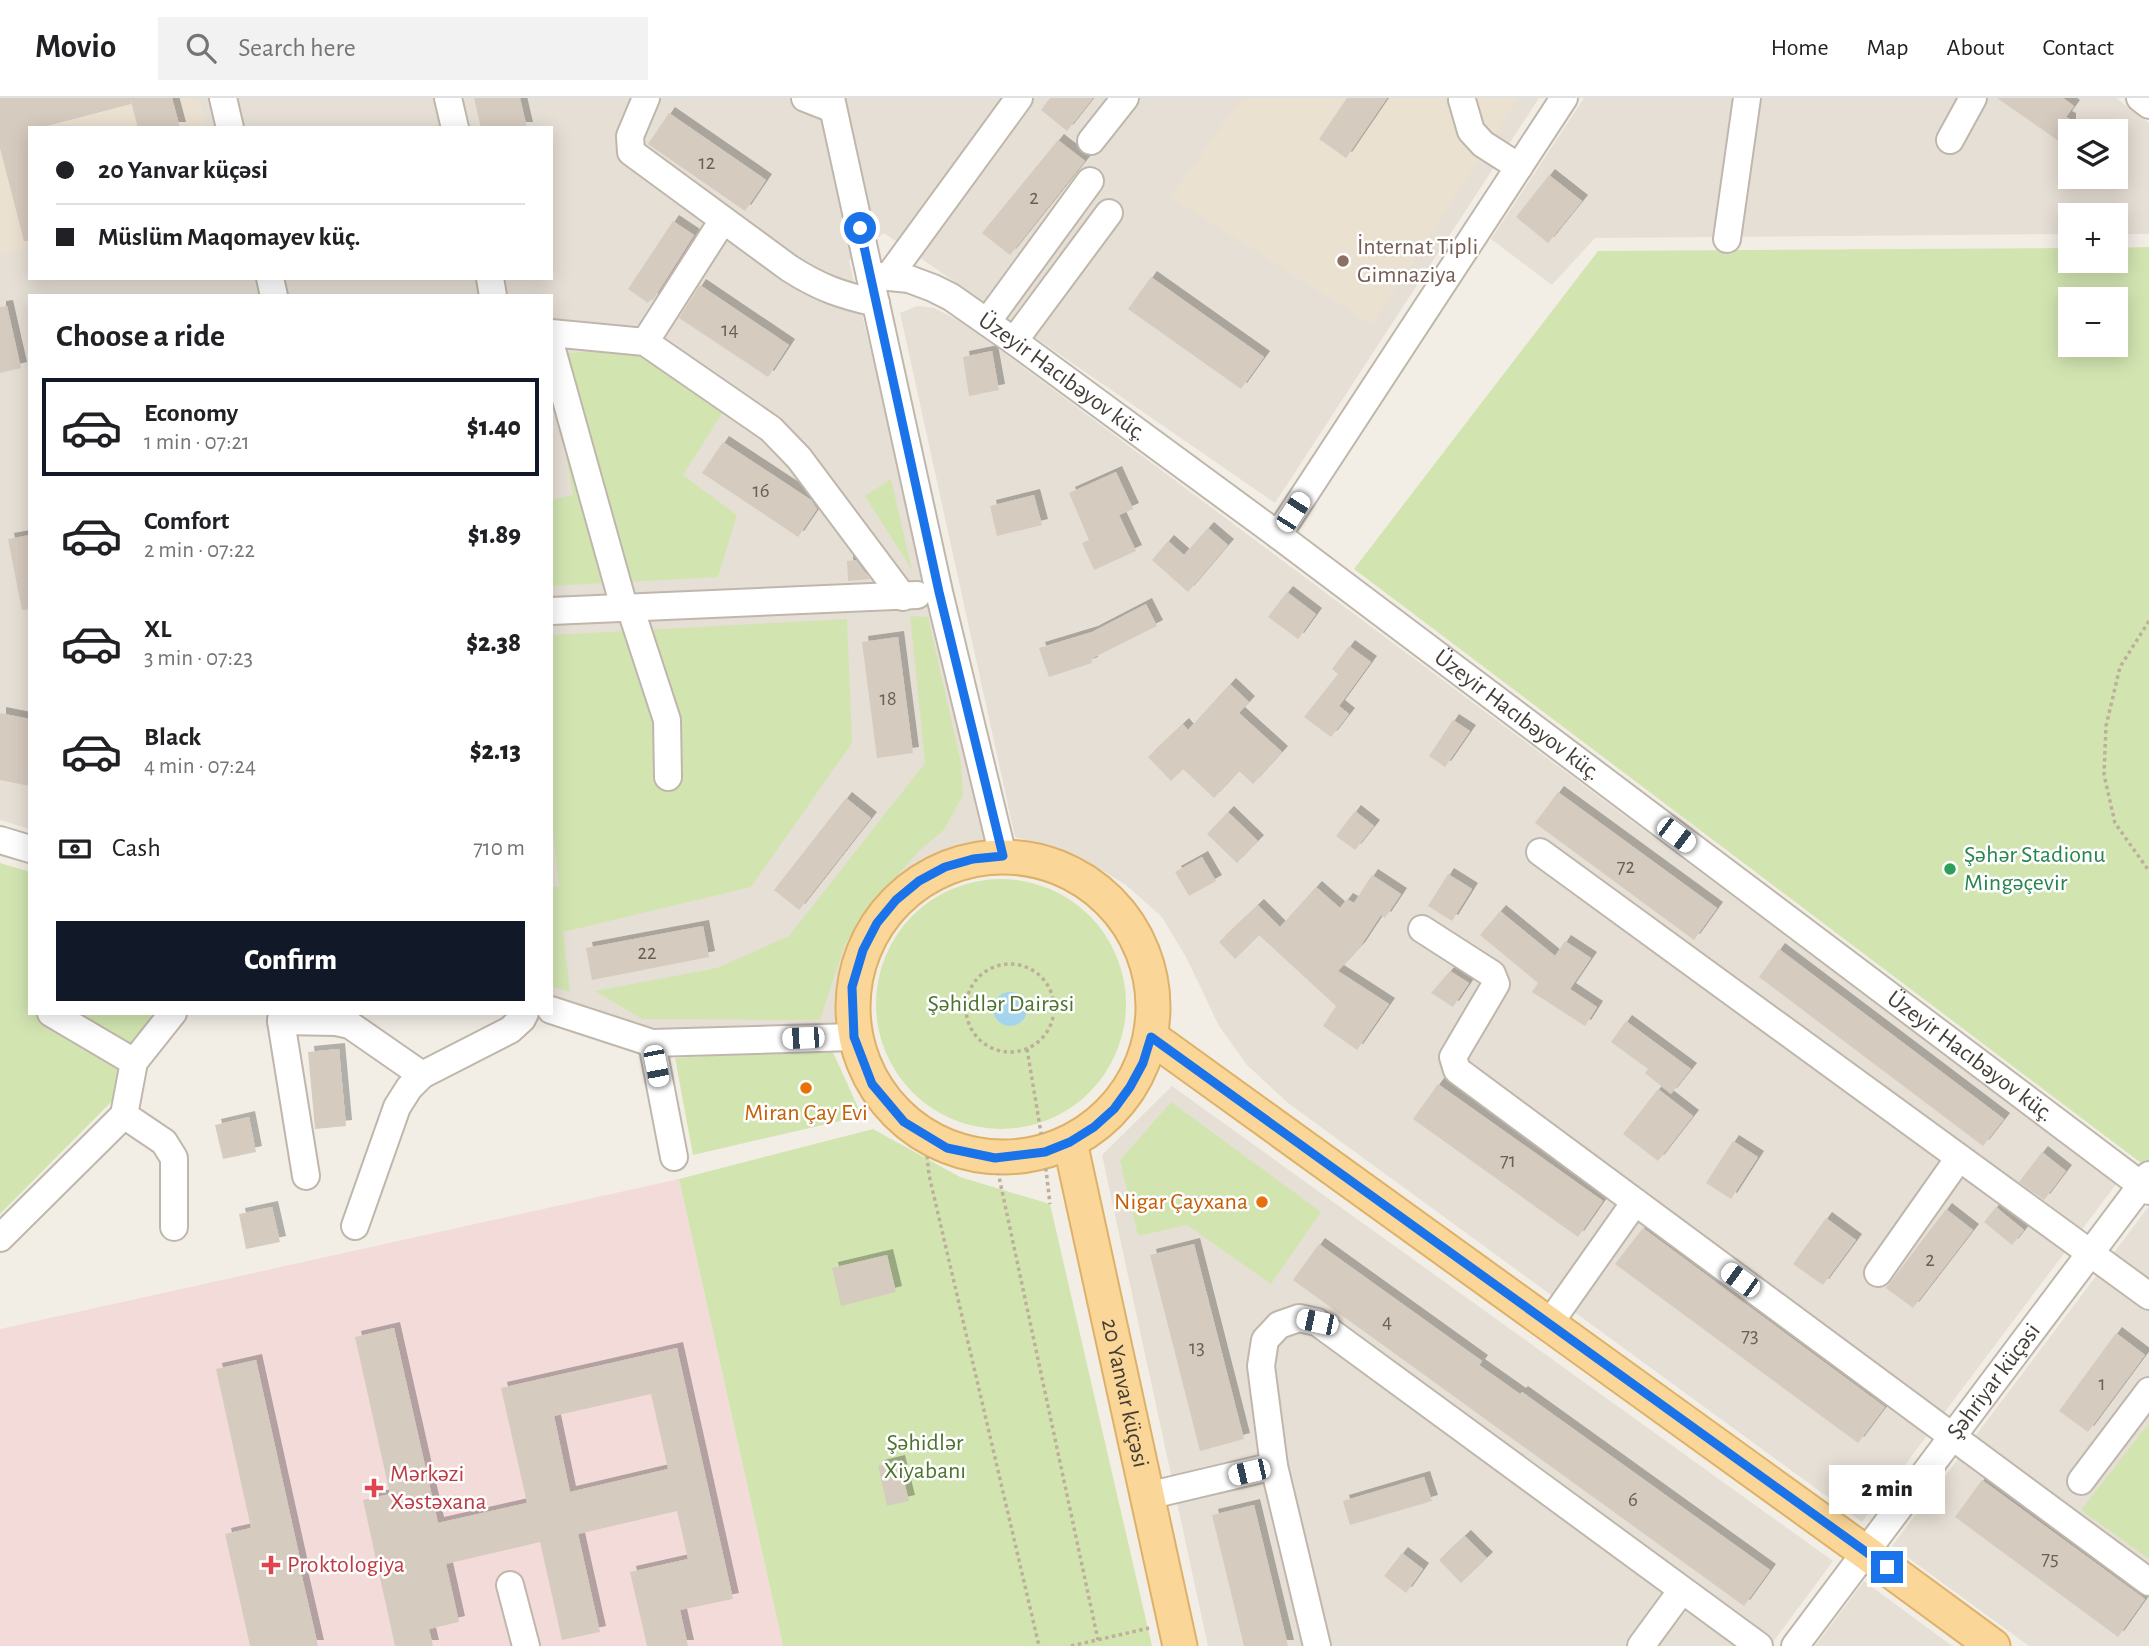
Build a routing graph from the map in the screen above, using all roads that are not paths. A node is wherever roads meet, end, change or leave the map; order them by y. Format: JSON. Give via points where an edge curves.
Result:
{"nodes":[{"id":1,"x":223,"y":98,"type":"edge"},
{"id":2,"x":448,"y":98,"type":"edge"},
{"id":3,"x":646,"y":98,"type":"edge"},
{"id":4,"x":805,"y":98,"type":"edge"},
{"id":5,"x":1019,"y":98,"type":"edge"},
{"id":6,"x":1125,"y":98,"type":"edge"},
{"id":7,"x":1564,"y":98,"type":"edge"},
{"id":8,"x":1747,"y":98,"type":"edge"},
{"id":9,"x":1973,"y":98,"type":"edge"},
{"id":10,"x":2140,"y":98,"type":"edge"},
{"id":11,"x":1462,"y":100,"type":"edge"},
{"id":12,"x":832,"y":104,"type":"edge"},
{"id":13,"x":2149,"y":105,"type":"edge"},
{"id":14,"x":230,"y":126,"type":"edge"},
{"id":15,"x":455,"y":126,"type":"edge"},
{"id":16,"x":1950,"y":140,"type":"dead end"},
{"id":17,"x":1091,"y":141,"type":"dead end"},
{"id":18,"x":1519,"y":167,"type":"junction"},
{"id":19,"x":1090,"y":181,"type":"dead end"},
{"id":20,"x":1109,"y":213,"type":"dead end"},
{"id":21,"x":723,"y":220,"type":"junction"},
{"id":22,"x":1727,"y":239,"type":"dead end"},
{"id":23,"x":879,"y":276,"type":"junction"},
{"id":24,"x":876,"y":303,"type":"junction"},
{"id":25,"x":987,"y":321,"type":"junction"},
{"id":26,"x":553,"y":333,"type":"edge"},
{"id":27,"x":1014,"y":341,"type":"junction"},
{"id":28,"x":645,"y":342,"type":"junction"},
{"id":29,"x":553,"y":353,"type":"edge"},
{"id":30,"x":1278,"y":535,"type":"junction"},
{"id":31,"x":939,"y":592,"type":"junction"},
{"id":32,"x":903,"y":597,"type":"junction"},
{"id":33,"x":627,"y":607,"type":"junction"},
{"id":34,"x":553,"y":611,"type":"edge"},
{"id":35,"x":668,"y":777,"type":"dead end"},
{"id":36,"x":0,"y":840,"type":"edge"},
{"id":37,"x":28,"y":848,"type":"edge"},
{"id":38,"x":1540,"y":852,"type":"dead end"},
{"id":39,"x":1003,"y":856,"type":"junction"},
{"id":40,"x":1422,"y":929,"type":"dead end"},
{"id":41,"x":553,"y":1011,"type":"edge"},
{"id":42,"x":54,"y":1015,"type":"edge"},
{"id":43,"x":171,"y":1015,"type":"edge"},
{"id":44,"x":523,"y":1015,"type":"edge"},
{"id":45,"x":282,"y":1017,"type":"edge"},
{"id":46,"x":854,"y":1037,"type":"junction"},
{"id":47,"x":1151,"y":1037,"type":"junction"},
{"id":48,"x":652,"y":1043,"type":"junction"},
{"id":49,"x":134,"y":1062,"type":"junction"},
{"id":50,"x":422,"y":1075,"type":"junction"},
{"id":51,"x":124,"y":1115,"type":"junction"},
{"id":52,"x":1070,"y":1142,"type":"junction"},
{"id":53,"x":674,"y":1157,"type":"dead end"},
{"id":54,"x":1959,"y":1158,"type":"junction"},
{"id":55,"x":306,"y":1176,"type":"dead end"},
{"id":56,"x":2146,"y":1184,"type":"edge"},
{"id":57,"x":1634,"y":1202,"type":"junction"},
{"id":58,"x":355,"y":1226,"type":"dead end"},
{"id":59,"x":174,"y":1227,"type":"dead end"},
{"id":60,"x":0,"y":1238,"type":"edge"},
{"id":61,"x":2089,"y":1253,"type":"junction"},
{"id":62,"x":1878,"y":1273,"type":"dead end"},
{"id":63,"x":2149,"y":1296,"type":"edge"},
{"id":64,"x":1549,"y":1324,"type":"junction"},
{"id":65,"x":2149,"y":1391,"type":"edge"},
{"id":66,"x":1951,"y":1436,"type":"junction"},
{"id":67,"x":1274,"y":1466,"type":"junction"},
{"id":68,"x":2081,"y":1481,"type":"dead end"},
{"id":69,"x":1147,"y":1496,"type":"junction"},
{"id":70,"x":1865,"y":1552,"type":"junction"},
{"id":71,"x":2149,"y":1583,"type":"edge"},
{"id":72,"x":510,"y":1585,"type":"dead end"},
{"id":73,"x":1682,"y":1590,"type":"junction"},
{"id":74,"x":1177,"y":1634,"type":"edge"},
{"id":75,"x":526,"y":1646,"type":"edge"},
{"id":76,"x":1317,"y":1646,"type":"edge"},
{"id":77,"x":1642,"y":1646,"type":"edge"},
{"id":78,"x":1759,"y":1646,"type":"edge"},
{"id":79,"x":1795,"y":1646,"type":"edge"},
{"id":80,"x":1993,"y":1646,"type":"edge"}],
"edges":[{"from":1,"to":14,"type":"street"},
{"from":2,"to":15,"type":"street"},
{"from":3,"to":21,"type":"street","via":[[631,136],[631,152]]},
{"from":4,"to":12,"type":"street"},
{"from":5,"to":23,"type":"street"},
{"from":6,"to":17,"type":"street"},
{"from":7,"to":18,"type":"street"},
{"from":8,"to":22,"type":"street"},
{"from":9,"to":16,"type":"street"},
{"from":10,"to":13,"type":"street"},
{"from":11,"to":18,"type":"street","via":[[1471,131]]},
{"from":12,"to":23,"type":"street"},
{"from":18,"to":30,"type":"street"},
{"from":19,"to":25,"type":"street"},
{"from":20,"to":27,"type":"street"},
{"from":21,"to":24,"type":"street","via":[[814,284]]},
{"from":21,"to":28,"type":"street"},
{"from":23,"to":24,"type":"street"},
{"from":23,"to":25,"type":"street","name":"Üzeyir Hacıbəyov küç.","via":[[909,278],[933,288]]},
{"from":24,"to":31,"type":"street"},
{"from":25,"to":27,"type":"street","name":"Üzeyir Hacıbəyov küç."},
{"from":26,"to":28,"type":"street"},
{"from":27,"to":30,"type":"street","name":"Üzeyir Hacıbəyov küç."},
{"from":28,"to":32,"type":"street","via":[[771,429],[812,475]]},
{"from":29,"to":33,"type":"street"},
{"from":30,"to":56,"type":"street","name":"Üzeyir Hacıbəyov küç."},
{"from":31,"to":32,"type":"street"},
{"from":31,"to":39,"type":"street"},
{"from":32,"to":33,"type":"street"},
{"from":33,"to":34,"type":"street"},
{"from":33,"to":35,"type":"street","via":[[667,720]]},
{"from":36,"to":37,"type":"street"},
{"from":38,"to":54,"type":"street"},
{"from":39,"to":46,"type":"main road","via":[[945,867],[919,881],[877,923],[852,987]]},
{"from":39,"to":47,"type":"main road","via":[[1061,867],[1087,881],[1129,923],[1151,978]]},
{"from":40,"to":57,"type":"street","via":[[1492,974],[1496,984],[1454,1057],[1457,1070]]},
{"from":41,"to":48,"type":"street"},
{"from":42,"to":49,"type":"street"},
{"from":43,"to":49,"type":"street"},
{"from":44,"to":50,"type":"street","via":[[510,1030]]},
{"from":45,"to":50,"type":"street","via":[[350,1025]]},
{"from":45,"to":55,"type":"street"},
{"from":46,"to":48,"type":"street"},
{"from":46,"to":52,"type":"main road","via":[[872,1084],[904,1122],[947,1148],[995,1158],[1045,1152]]},
{"from":47,"to":52,"type":"main road","via":[[1143,1063],[1114,1109]]},
{"from":47,"to":64,"type":"main road"},
{"from":48,"to":53,"type":"street"},
{"from":49,"to":51,"type":"street"},
{"from":50,"to":58,"type":"street","via":[[397,1107]]},
{"from":51,"to":59,"type":"street","via":[[164,1142],[174,1158]]},
{"from":51,"to":60,"type":"street"},
{"from":52,"to":69,"type":"main road","name":"20 Yanvar küçəsi"},
{"from":54,"to":61,"type":"street"},
{"from":54,"to":62,"type":"street"},
{"from":56,"to":61,"type":"street","name":"Şəhriyar küçəsi"},
{"from":57,"to":64,"type":"street"},
{"from":57,"to":66,"type":"street"},
{"from":61,"to":63,"type":"street"},
{"from":61,"to":66,"type":"street","name":"Şəhriyar küçəsi"},
{"from":64,"to":70,"type":"main road"},
{"from":65,"to":68,"type":"street"},
{"from":66,"to":70,"type":"street","name":"Şəhriyar küçəsi"},
{"from":66,"to":71,"type":"street"},
{"from":67,"to":69,"type":"street"},
{"from":67,"to":73,"type":"street","via":[[1261,1366],[1265,1340],[1279,1325],[1299,1318],[1317,1322]]},
{"from":67,"to":76,"type":"street"},
{"from":69,"to":74,"type":"main road","name":"20 Yanvar küçəsi"},
{"from":70,"to":79,"type":"street","name":"Şəhriyar küçəsi"},
{"from":70,"to":80,"type":"main road"},
{"from":72,"to":75,"type":"street"},
{"from":73,"to":77,"type":"street"},
{"from":73,"to":78,"type":"street"}]}
